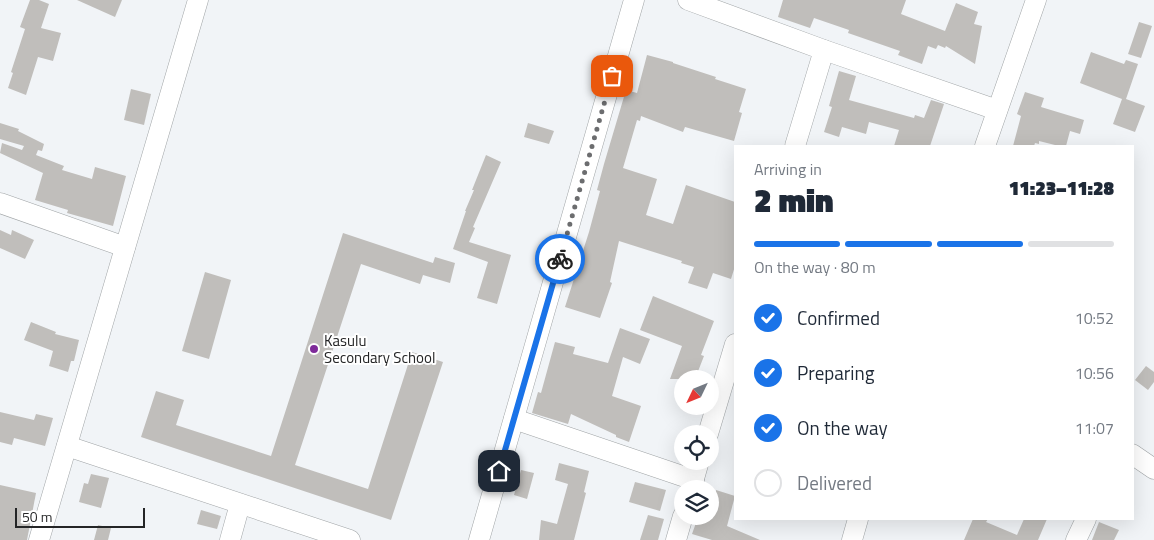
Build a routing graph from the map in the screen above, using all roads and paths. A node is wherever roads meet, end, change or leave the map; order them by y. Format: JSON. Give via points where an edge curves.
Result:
{"nodes":[{"id":1,"x":198,"y":0,"type":"edge"},
{"id":2,"x":634,"y":0,"type":"edge"},
{"id":3,"x":688,"y":0,"type":"edge"},
{"id":4,"x":1036,"y":0,"type":"edge"},
{"id":5,"x":824,"y":50,"type":"junction"},
{"id":6,"x":997,"y":110,"type":"junction"},
{"id":7,"x":795,"y":145,"type":"edge"},
{"id":8,"x":985,"y":145,"type":"edge"},
{"id":9,"x":0,"y":203,"type":"edge"},
{"id":10,"x":125,"y":247,"type":"junction"},
{"id":11,"x":734,"y":347,"type":"edge"},
{"id":12,"x":514,"y":419,"type":"junction"},
{"id":13,"x":711,"y":425,"type":"edge"},
{"id":14,"x":66,"y":446,"type":"junction"},
{"id":15,"x":1134,"y":455,"type":"edge"},
{"id":16,"x":1154,"y":469,"type":"edge"},
{"id":17,"x":695,"y":477,"type":"edge"},
{"id":18,"x":240,"y":504,"type":"junction"},
{"id":19,"x":858,"y":520,"type":"edge"},
{"id":20,"x":1086,"y":520,"type":"edge"},
{"id":21,"x":680,"y":525,"type":"edge"},
{"id":22,"x":39,"y":540,"type":"edge"},
{"id":23,"x":230,"y":540,"type":"edge"},
{"id":24,"x":350,"y":540,"type":"edge"},
{"id":25,"x":479,"y":540,"type":"edge"},
{"id":26,"x":676,"y":540,"type":"edge"},
{"id":27,"x":852,"y":540,"type":"edge"},
{"id":28,"x":1076,"y":540,"type":"edge"}],
"edges":[{"from":1,"to":10,"type":"street"},
{"from":2,"to":12,"type":"street"},
{"from":3,"to":5,"type":"street"},
{"from":4,"to":6,"type":"street"},
{"from":5,"to":6,"type":"street"},
{"from":5,"to":7,"type":"street"},
{"from":6,"to":8,"type":"street"},
{"from":9,"to":10,"type":"street"},
{"from":10,"to":14,"type":"street"},
{"from":11,"to":13,"type":"street"},
{"from":12,"to":17,"type":"street"},
{"from":12,"to":25,"type":"street"},
{"from":14,"to":18,"type":"street"},
{"from":14,"to":22,"type":"street"},
{"from":15,"to":16,"type":"street"},
{"from":18,"to":23,"type":"street"},
{"from":18,"to":24,"type":"street"},
{"from":19,"to":27,"type":"street"},
{"from":20,"to":28,"type":"street"},
{"from":21,"to":26,"type":"street"}]}
